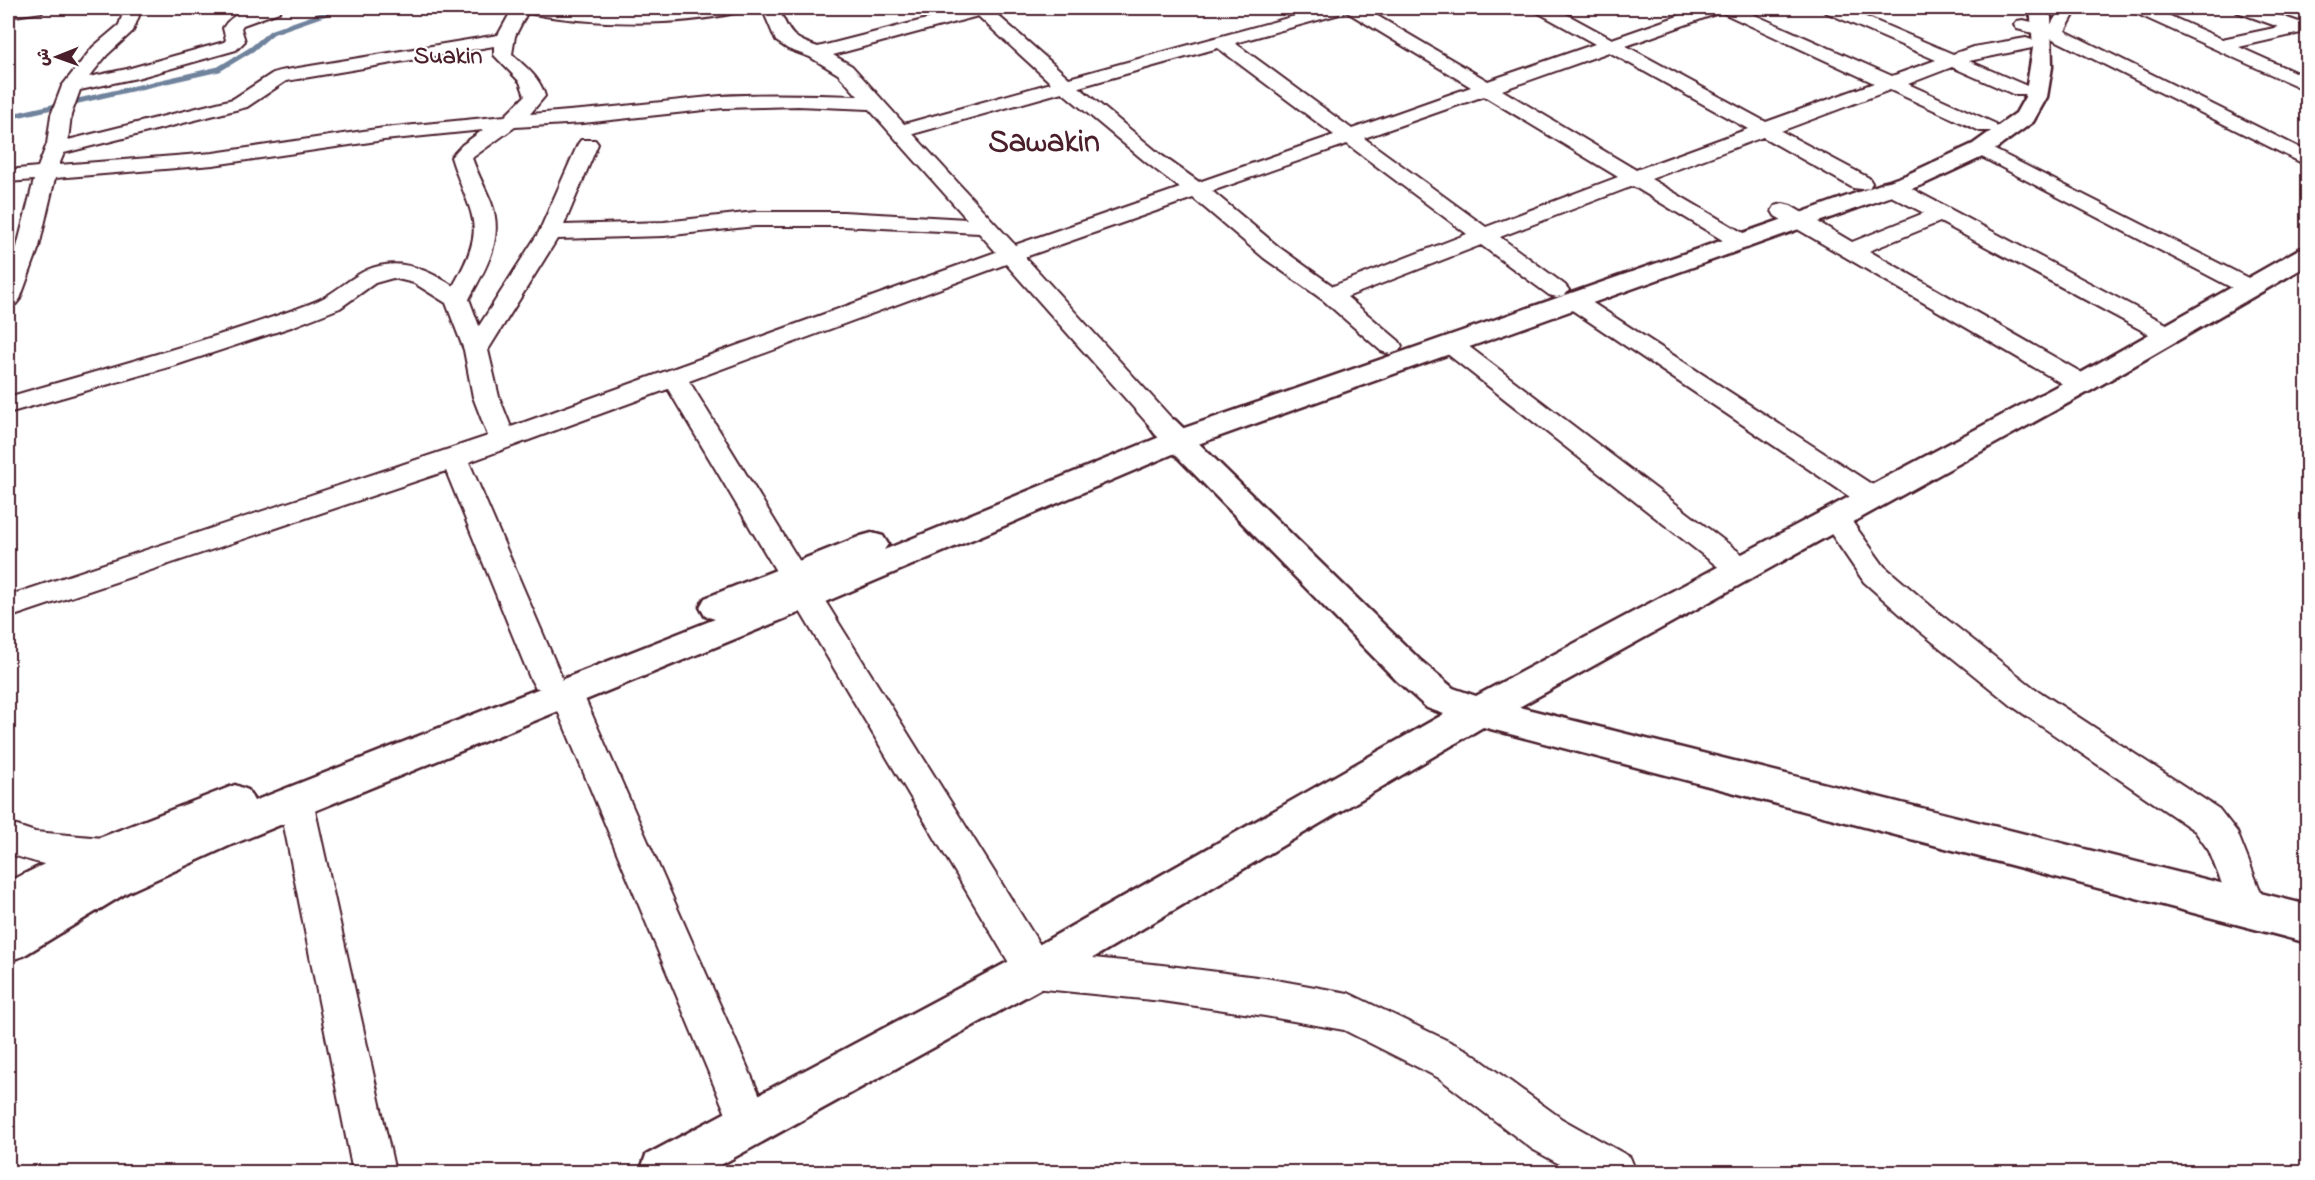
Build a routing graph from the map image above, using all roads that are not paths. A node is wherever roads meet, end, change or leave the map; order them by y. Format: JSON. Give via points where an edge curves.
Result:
{"nodes":[{"id":1,"x":36,"y":8,"type":"edge"},
{"id":2,"x":133,"y":8,"type":"edge"},
{"id":3,"x":273,"y":8,"type":"edge"},
{"id":4,"x":521,"y":8,"type":"edge"},
{"id":5,"x":529,"y":8,"type":"edge"},
{"id":6,"x":733,"y":8,"type":"edge"},
{"id":7,"x":770,"y":8,"type":"edge"},
{"id":8,"x":1342,"y":8,"type":"edge"},
{"id":9,"x":1352,"y":8,"type":"edge"},
{"id":10,"x":1543,"y":8,"type":"edge"},
{"id":11,"x":1717,"y":8,"type":"edge"},
{"id":12,"x":1726,"y":8,"type":"edge"},
{"id":13,"x":1831,"y":8,"type":"edge"},
{"id":14,"x":2069,"y":8,"type":"edge"},
{"id":15,"x":2139,"y":8,"type":"edge"},
{"id":16,"x":2243,"y":8,"type":"edge"},
{"id":17,"x":985,"y":9,"type":"edge"},
{"id":18,"x":2307,"y":9,"type":"edge"},
{"id":19,"x":8,"y":12,"type":"edge"},
{"id":20,"x":2034,"y":25,"type":"edge"},
{"id":21,"x":2296,"y":27,"type":"edge"},
{"id":22,"x":505,"y":39,"type":"junction"},
{"id":23,"x":1220,"y":40,"type":"junction"},
{"id":24,"x":1613,"y":45,"type":"junction"},
{"id":25,"x":2221,"y":45,"type":"junction"},
{"id":26,"x":817,"y":53,"type":"junction"},
{"id":27,"x":1954,"y":61,"type":"junction"},
{"id":28,"x":1064,"y":84,"type":"junction"},
{"id":29,"x":1894,"y":84,"type":"junction"},
{"id":30,"x":72,"y":86,"type":"junction"},
{"id":31,"x":2307,"y":86,"type":"edge"},
{"id":32,"x":1486,"y":88,"type":"junction"},
{"id":33,"x":2020,"y":90,"type":"junction"},
{"id":34,"x":875,"y":103,"type":"junction"},
{"id":35,"x":511,"y":121,"type":"junction"},
{"id":36,"x":1767,"y":130,"type":"junction"},
{"id":37,"x":900,"y":131,"type":"junction"},
{"id":38,"x":1352,"y":136,"type":"junction"},
{"id":39,"x":1984,"y":138,"type":"junction"},
{"id":40,"x":588,"y":144,"type":"dead end"},
{"id":41,"x":2307,"y":146,"type":"edge"},
{"id":42,"x":2283,"y":147,"type":"junction"},
{"id":43,"x":55,"y":149,"type":"junction"},
{"id":44,"x":2307,"y":160,"type":"edge"},
{"id":45,"x":46,"y":173,"type":"junction"},
{"id":46,"x":8,"y":176,"type":"edge"},
{"id":47,"x":1636,"y":177,"type":"junction"},
{"id":48,"x":1861,"y":183,"type":"junction"},
{"id":49,"x":1891,"y":188,"type":"junction"},
{"id":50,"x":1197,"y":189,"type":"junction"},
{"id":51,"x":1941,"y":214,"type":"junction"},
{"id":52,"x":1792,"y":216,"type":"junction"},
{"id":53,"x":987,"y":227,"type":"junction"},
{"id":54,"x":550,"y":232,"type":"junction"},
{"id":55,"x":1734,"y":236,"type":"junction"},
{"id":56,"x":1484,"y":237,"type":"junction"},
{"id":57,"x":1851,"y":250,"type":"junction"},
{"id":58,"x":1012,"y":254,"type":"junction"},
{"id":59,"x":2307,"y":254,"type":"edge"},
{"id":60,"x":2248,"y":286,"type":"junction"},
{"id":61,"x":1331,"y":295,"type":"junction"},
{"id":62,"x":1565,"y":295,"type":"junction"},
{"id":63,"x":8,"y":299,"type":"edge"},
{"id":64,"x":457,"y":299,"type":"junction"},
{"id":65,"x":2167,"y":334,"type":"junction"},
{"id":66,"x":1450,"y":344,"type":"junction"},
{"id":67,"x":1390,"y":346,"type":"junction"},
{"id":68,"x":476,"y":350,"type":"junction"},
{"id":69,"x":674,"y":378,"type":"junction"},
{"id":70,"x":2082,"y":384,"type":"junction"},
{"id":71,"x":8,"y":405,"type":"edge"},
{"id":72,"x":1171,"y":434,"type":"junction"},
{"id":73,"x":503,"y":440,"type":"junction"},
{"id":74,"x":454,"y":458,"type":"junction"},
{"id":75,"x":1872,"y":498,"type":"junction"},
{"id":76,"x":1835,"y":519,"type":"junction"},
{"id":77,"x":1741,"y":569,"type":"junction"},
{"id":78,"x":800,"y":586,"type":"junction"},
{"id":79,"x":8,"y":607,"type":"edge"},
{"id":80,"x":556,"y":685,"type":"junction"},
{"id":81,"x":1479,"y":712,"type":"junction"},
{"id":82,"x":296,"y":801,"type":"junction"},
{"id":83,"x":8,"y":838,"type":"edge"},
{"id":84,"x":103,"y":854,"type":"junction"},
{"id":85,"x":8,"y":902,"type":"edge"},
{"id":86,"x":2250,"y":910,"type":"junction"},
{"id":87,"x":2307,"y":924,"type":"edge"},
{"id":88,"x":8,"y":942,"type":"edge"},
{"id":89,"x":1034,"y":970,"type":"junction"},
{"id":90,"x":751,"y":1123,"type":"junction"},
{"id":91,"x":374,"y":1173,"type":"edge"},
{"id":92,"x":663,"y":1173,"type":"edge"},
{"id":93,"x":1615,"y":1173,"type":"edge"}],
"edges":[{"from":1,"to":19,"type":"street"},
{"from":2,"to":30,"type":"street","via":[[127,27],[99,51]]},
{"from":3,"to":30,"type":"street","via":[[236,21],[232,28],[236,41],[230,46]]},
{"from":4,"to":22,"type":"street"},
{"from":5,"to":6,"type":"street","via":[[617,15]]},
{"from":7,"to":26,"type":"street","via":[[782,38]]},
{"from":8,"to":23,"type":"street"},
{"from":9,"to":32,"type":"street"},
{"from":10,"to":24,"type":"street"},
{"from":11,"to":24,"type":"street"},
{"from":12,"to":29,"type":"street"},
{"from":13,"to":27,"type":"street"},
{"from":14,"to":20,"type":"street"},
{"from":15,"to":25,"type":"street"},
{"from":16,"to":21,"type":"street"},
{"from":17,"to":26,"type":"street"},
{"from":17,"to":28,"type":"street"},
{"from":18,"to":21,"type":"street"},
{"from":20,"to":27,"type":"street","via":[[1986,50]]},
{"from":20,"to":33,"type":"main road"},
{"from":20,"to":39,"type":"main road","via":[[2042,67],[2036,97],[2025,117]]},
{"from":20,"to":42,"type":"street"},
{"from":21,"to":25,"type":"street"},
{"from":22,"to":35,"type":"street","via":[[503,55],[534,87],[535,96]]},
{"from":22,"to":43,"type":"street","via":[[280,77],[240,103]]},
{"from":23,"to":28,"type":"street"},
{"from":23,"to":38,"type":"street"},
{"from":24,"to":32,"type":"street"},
{"from":24,"to":36,"type":"street"},
{"from":25,"to":31,"type":"street"},
{"from":26,"to":34,"type":"street","via":[[845,70]]},
{"from":27,"to":29,"type":"street"},
{"from":27,"to":33,"type":"street"},
{"from":28,"to":37,"type":"street"},
{"from":28,"to":50,"type":"street","via":[[1154,159]]},
{"from":29,"to":36,"type":"street"},
{"from":29,"to":39,"type":"street"},
{"from":30,"to":43,"type":"street","via":[[61,115]]},
{"from":32,"to":38,"type":"street"},
{"from":32,"to":47,"type":"street"},
{"from":33,"to":39,"type":"main road"},
{"from":34,"to":35,"type":"street","via":[[723,102]]},
{"from":34,"to":37,"type":"street"},
{"from":35,"to":45,"type":"street","via":[[384,134],[213,159]]},
{"from":35,"to":64,"type":"street","via":[[475,142],[460,157],[482,205],[487,230],[482,255]]},
{"from":36,"to":47,"type":"street"},
{"from":36,"to":48,"type":"street"},
{"from":37,"to":53,"type":"street"},
{"from":38,"to":50,"type":"street"},
{"from":38,"to":56,"type":"street"},
{"from":39,"to":48,"type":"main road"},
{"from":39,"to":49,"type":"main road"},
{"from":39,"to":60,"type":"street"},
{"from":40,"to":54,"type":"street"},
{"from":41,"to":42,"type":"street"},
{"from":42,"to":44,"type":"street"},
{"from":43,"to":45,"type":"street"},
{"from":45,"to":46,"type":"street"},
{"from":45,"to":63,"type":"street","via":[[28,247]]},
{"from":47,"to":55,"type":"street"},
{"from":47,"to":56,"type":"street"},
{"from":48,"to":52,"type":"main road"},
{"from":49,"to":51,"type":"street"},
{"from":49,"to":52,"type":"main road"},
{"from":50,"to":58,"type":"street"},
{"from":50,"to":61,"type":"street","via":[[1272,253]]},
{"from":51,"to":57,"type":"street"},
{"from":51,"to":65,"type":"street"},
{"from":52,"to":55,"type":"main road"},
{"from":52,"to":57,"type":"street"},
{"from":53,"to":54,"type":"street","via":[[843,219],[755,219],[664,229]]},
{"from":53,"to":58,"type":"street"},
{"from":54,"to":68,"type":"street"},
{"from":55,"to":62,"type":"main road"},
{"from":56,"to":61,"type":"street"},
{"from":56,"to":62,"type":"street"},
{"from":57,"to":70,"type":"street"},
{"from":58,"to":69,"type":"street"},
{"from":58,"to":72,"type":"street"},
{"from":59,"to":60,"type":"main road"},
{"from":60,"to":65,"type":"main road"},
{"from":61,"to":67,"type":"street"},
{"from":62,"to":66,"type":"main road"},
{"from":62,"to":67,"type":"main road"},
{"from":62,"to":75,"type":"street"},
{"from":64,"to":68,"type":"street"},
{"from":64,"to":71,"type":"street","via":[[413,273],[381,272],[327,306]]},
{"from":65,"to":70,"type":"main road"},
{"from":66,"to":72,"type":"main road"},
{"from":66,"to":77,"type":"street"},
{"from":67,"to":72,"type":"main road"},
{"from":68,"to":73,"type":"street","via":[[486,397]]},
{"from":69,"to":73,"type":"street"},
{"from":69,"to":78,"type":"street"},
{"from":70,"to":75,"type":"main road"},
{"from":72,"to":78,"type":"main road"},
{"from":72,"to":81,"type":"main road","via":[[1409,671],[1440,698]]},
{"from":73,"to":74,"type":"street"},
{"from":74,"to":79,"type":"street"},
{"from":74,"to":80,"type":"street"},
{"from":75,"to":76,"type":"main road"},
{"from":76,"to":77,"type":"main road"},
{"from":76,"to":86,"type":"street","via":[[1875,574],[1929,622],[2023,697],[2207,820],[2224,843]]},
{"from":77,"to":81,"type":"main road"},
{"from":78,"to":80,"type":"main road"},
{"from":78,"to":89,"type":"street"},
{"from":80,"to":82,"type":"main road"},
{"from":80,"to":84,"type":"main road"},
{"from":80,"to":90,"type":"street"},
{"from":81,"to":86,"type":"main road"},
{"from":81,"to":89,"type":"main road"},
{"from":82,"to":88,"type":"main road","via":[[114,879]]},
{"from":82,"to":91,"type":"street"},
{"from":83,"to":84,"type":"street","via":[[36,848]]},
{"from":84,"to":85,"type":"main road"},
{"from":86,"to":87,"type":"main road"},
{"from":89,"to":90,"type":"main road"},
{"from":89,"to":93,"type":"street","via":[[1173,984],[1348,1012],[1453,1064],[1547,1134]]},
{"from":90,"to":92,"type":"main road"}]}
